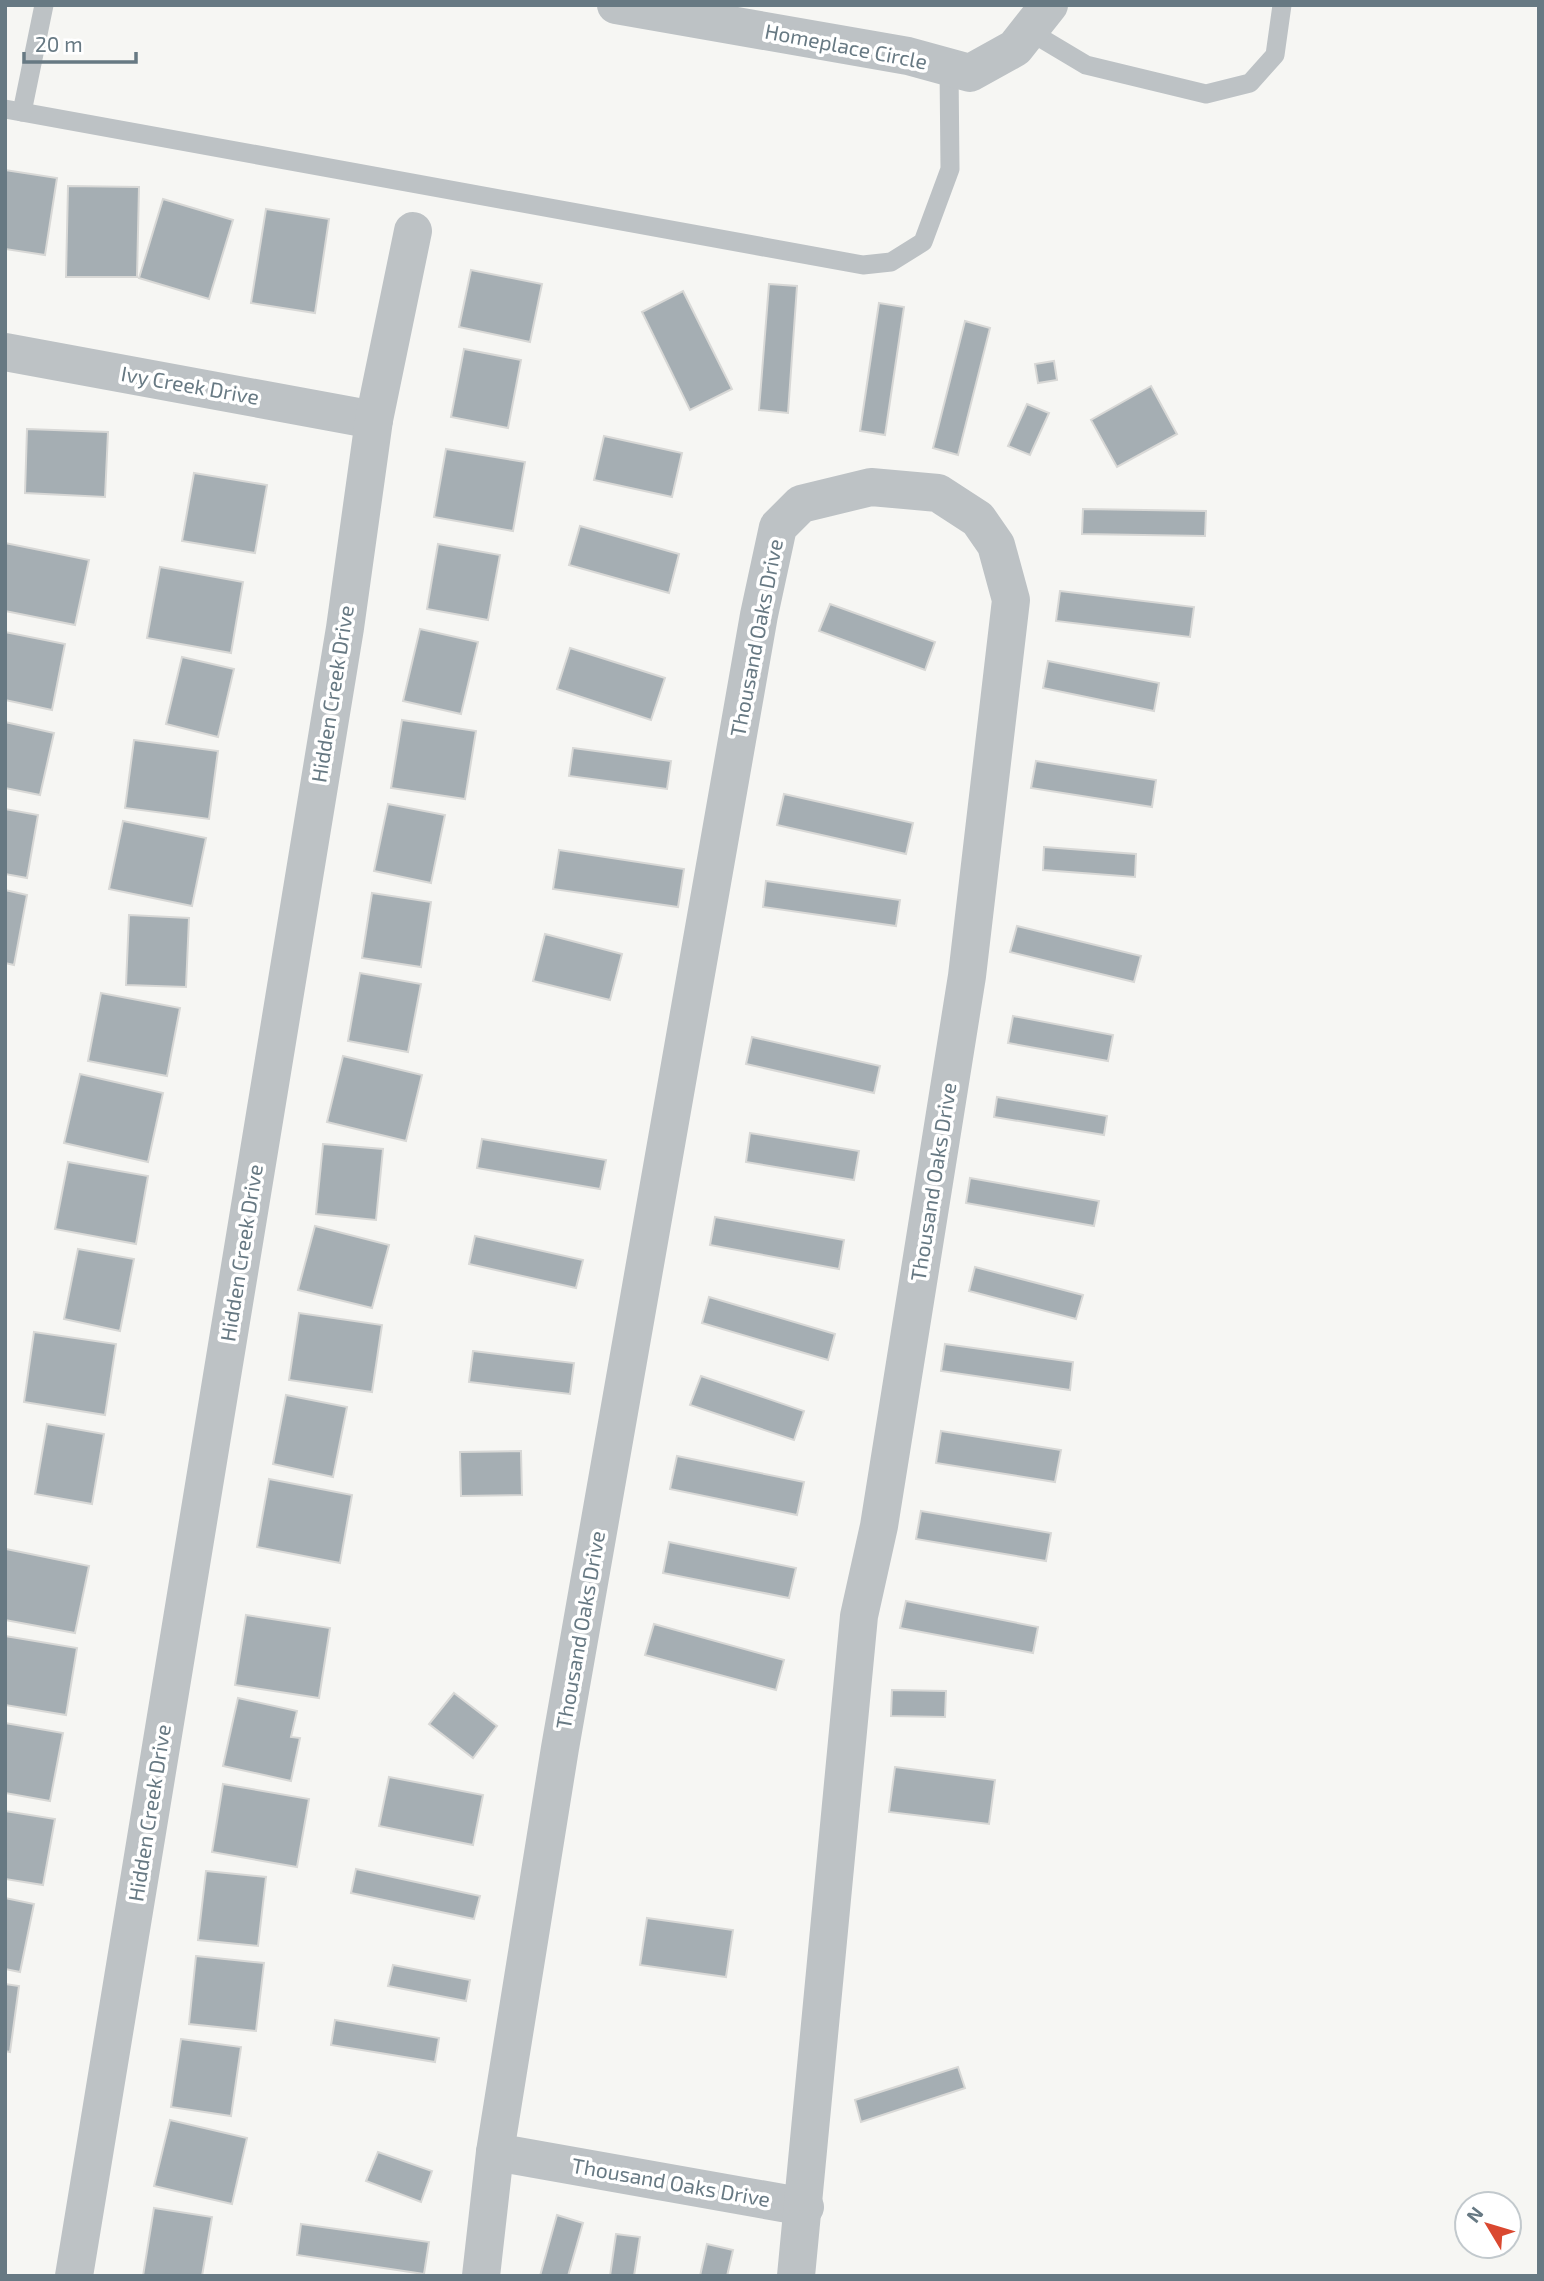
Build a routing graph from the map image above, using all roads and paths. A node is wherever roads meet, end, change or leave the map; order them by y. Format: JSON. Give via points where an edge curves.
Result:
{"nodes":[{"id":1,"x":44,"y":5,"type":"edge"},
{"id":2,"x":616,"y":5,"type":"edge"},
{"id":3,"x":1282,"y":5,"type":"edge"},
{"id":4,"x":1039,"y":18,"type":"edge"},
{"id":5,"x":949,"y":67,"type":"junction"},
{"id":6,"x":14,"y":111,"type":"edge"},
{"id":7,"x":413,"y":231,"type":"dead end"},
{"id":8,"x":5,"y":352,"type":"edge"},
{"id":9,"x":374,"y":420,"type":"junction"},
{"id":10,"x":495,"y":2152,"type":"junction"},
{"id":11,"x":805,"y":2207,"type":"junction"},
{"id":12,"x":74,"y":2276,"type":"edge"},
{"id":13,"x":481,"y":2276,"type":"edge"},
{"id":14,"x":796,"y":2276,"type":"edge"}],
"edges":[{"from":1,"to":6,"type":"lane"},
{"from":2,"to":5,"type":"street","name":"Homeplace Circle"},
{"from":3,"to":4,"type":"lane","via":[[1275,55],[1250,83],[1206,94],[1086,65]]},
{"from":4,"to":5,"type":"street","name":"Homeplace Circle","via":[[1014,48],[970,73]]},
{"from":5,"to":6,"type":"lane","via":[[950,169],[923,242],[891,262],[863,265]]},
{"from":7,"to":9,"type":"street","name":"Hidden Creek Drive"},
{"from":8,"to":9,"type":"street","name":"Ivy Creek Drive"},
{"from":9,"to":12,"type":"street","name":"Hidden Creek Drive","via":[[345,628]]},
{"from":10,"to":11,"type":"street","name":"Thousand Oaks Drive"},
{"from":10,"to":11,"type":"street","name":"Thousand Oaks Drive","via":[[563,1734],[778,527],[801,504],[871,487],[937,493],[978,519],[996,545],[1011,600],[967,976],[879,1526],[859,1616]]},
{"from":10,"to":13,"type":"street","name":"Thousand Oaks Drive"},
{"from":11,"to":14,"type":"street","name":"Thousand Oaks Drive"}]}
